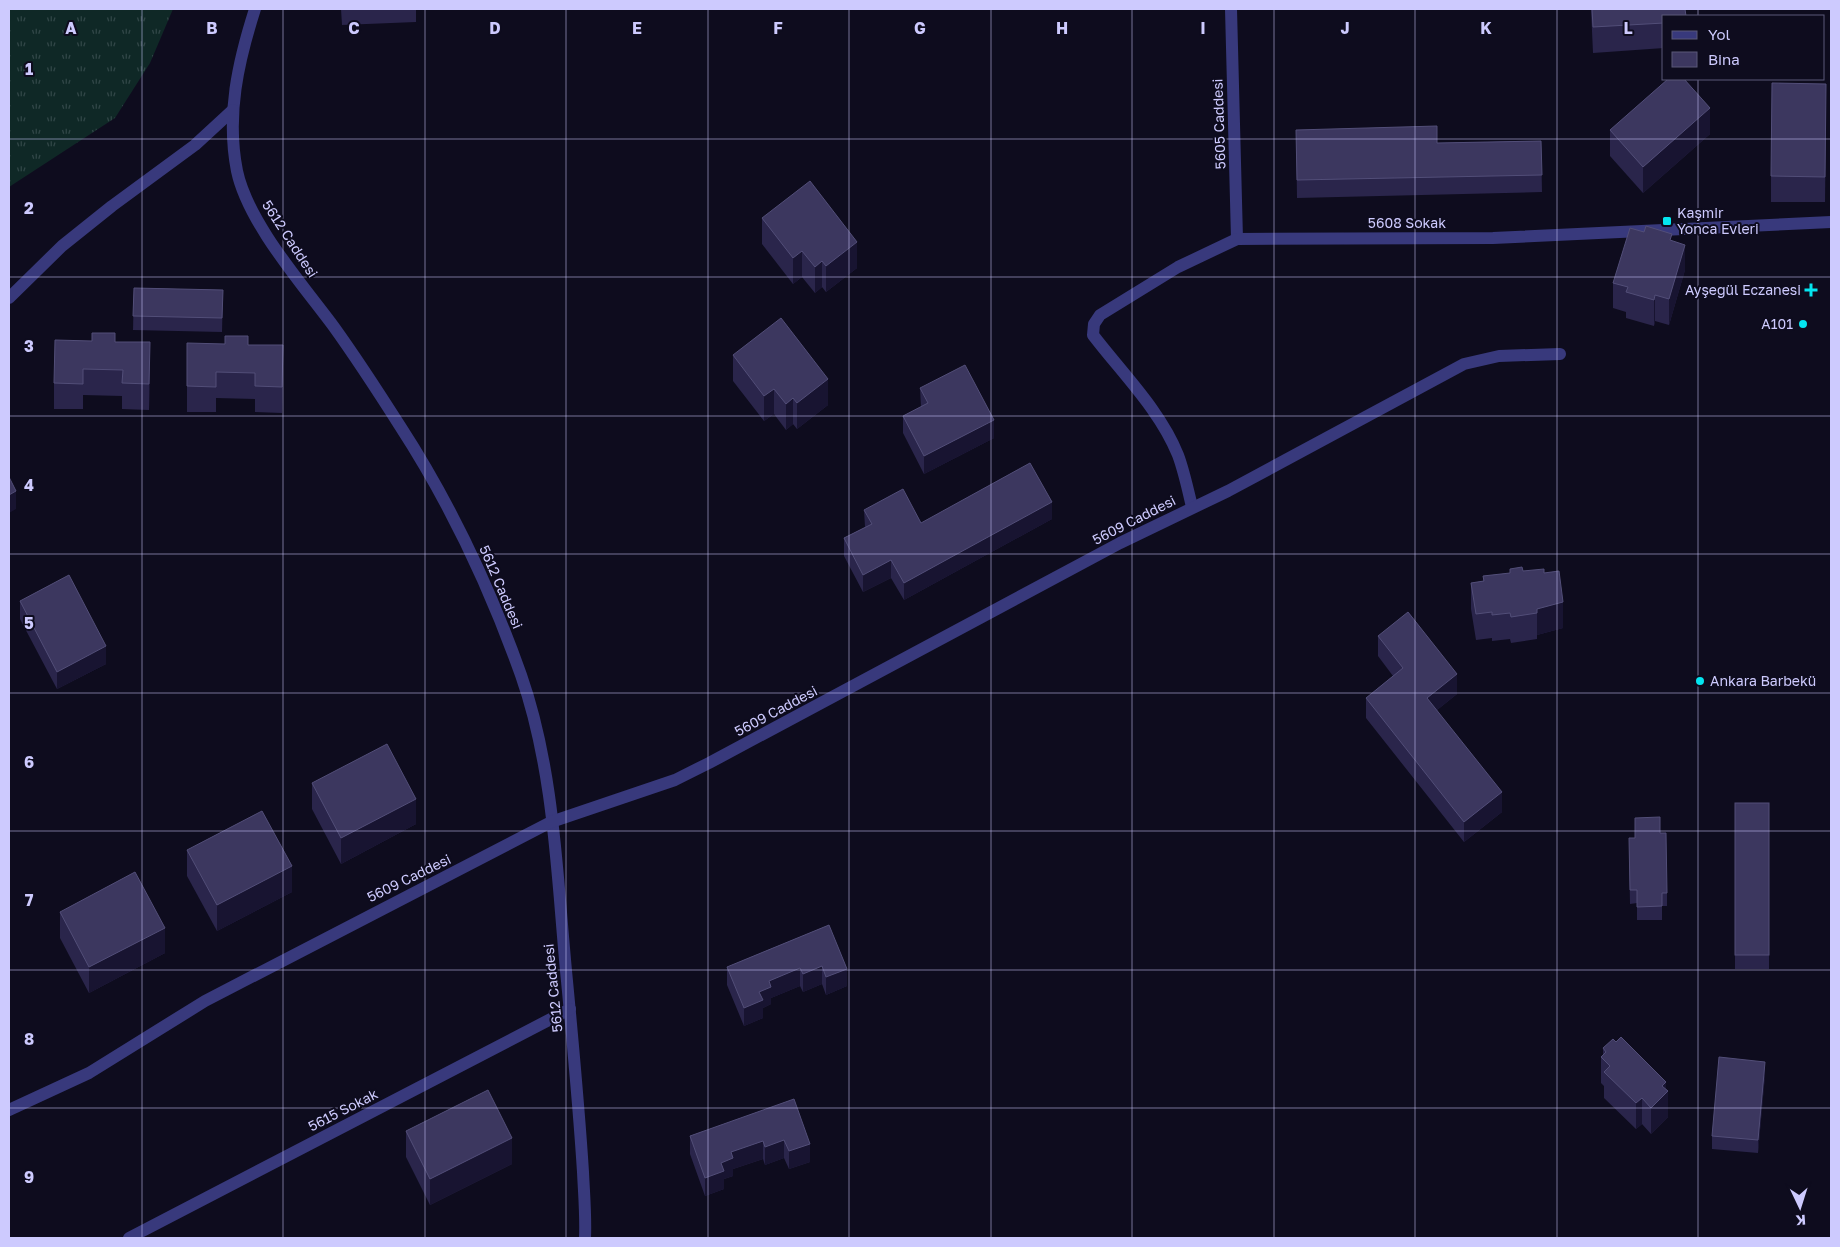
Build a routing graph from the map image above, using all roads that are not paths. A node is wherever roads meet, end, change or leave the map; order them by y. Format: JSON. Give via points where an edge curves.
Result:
{"nodes":[{"id":1,"x":255,"y":9,"type":"edge"},
{"id":2,"x":1231,"y":9,"type":"edge"},
{"id":3,"x":233,"y":110,"type":"junction"},
{"id":4,"x":1831,"y":222,"type":"edge"},
{"id":5,"x":1237,"y":239,"type":"junction"},
{"id":6,"x":9,"y":298,"type":"edge"},
{"id":7,"x":1560,"y":354,"type":"dead end"},
{"id":8,"x":1192,"y":507,"type":"junction"},
{"id":9,"x":551,"y":822,"type":"junction"},
{"id":10,"x":570,"y":1009,"type":"junction"},
{"id":11,"x":9,"y":1110,"type":"edge"},
{"id":12,"x":129,"y":1238,"type":"edge"},
{"id":13,"x":585,"y":1238,"type":"edge"}],
"edges":[{"from":1,"to":3,"type":"street","name":"5612 Caddesi","via":[[240,53]]},
{"from":2,"to":5,"type":"street","name":"5605 Caddesi"},
{"from":3,"to":6,"type":"street","via":[[195,145],[62,246]]},
{"from":3,"to":9,"type":"street","name":"5612 Caddesi","via":[[237,171],[248,202],[288,267],[335,329],[402,428],[484,581],[539,730]]},
{"from":4,"to":5,"type":"street","name":"5608 Sokak","via":[[1493,238]]},
{"from":5,"to":8,"type":"street","via":[[1170,272],[1100,315],[1094,324],[1093,335],[1169,436]]},
{"from":7,"to":8,"type":"street","name":"5609 Caddesi","via":[[1499,356],[1464,364],[1228,491]]},
{"from":8,"to":9,"type":"street","name":"5609 Caddesi","via":[[692,772]]},
{"from":9,"to":10,"type":"street","name":"5612 Caddesi"},
{"from":9,"to":11,"type":"street","name":"5609 Caddesi","via":[[206,1001],[89,1073]]},
{"from":10,"to":12,"type":"street","name":"5615 Sokak"},
{"from":10,"to":13,"type":"street","name":"5612 Caddesi","via":[[580,1123]]}]}
